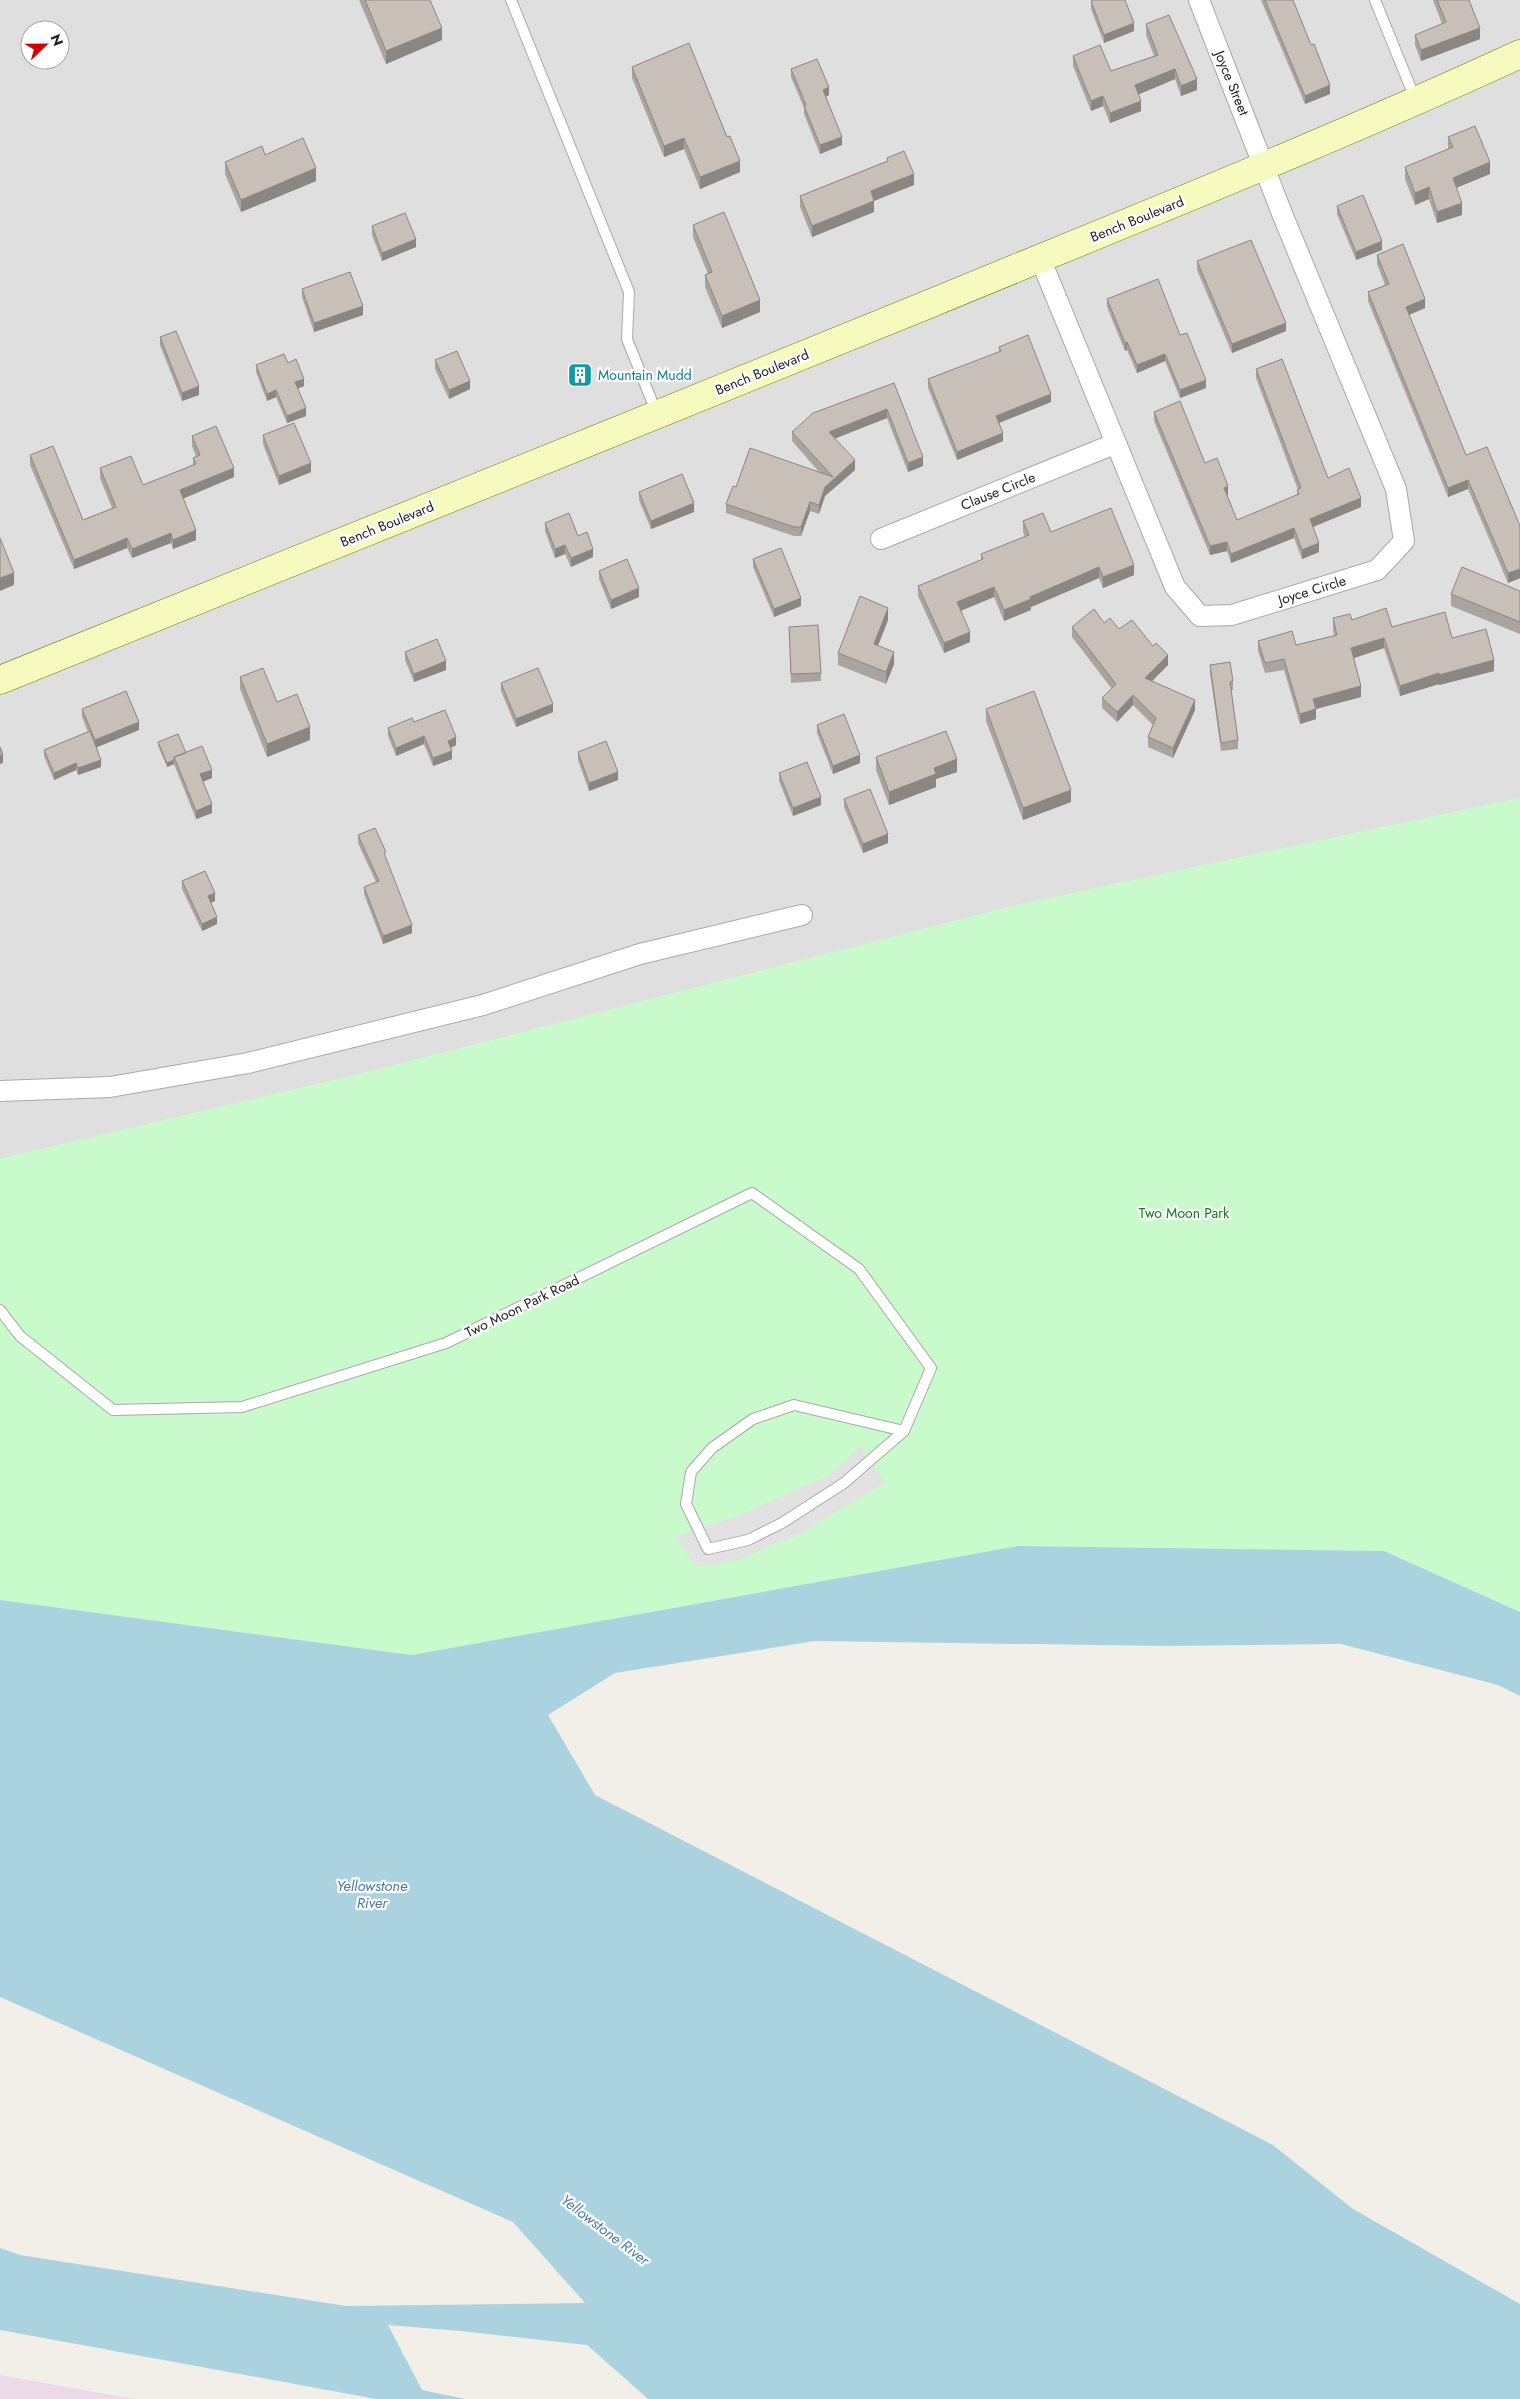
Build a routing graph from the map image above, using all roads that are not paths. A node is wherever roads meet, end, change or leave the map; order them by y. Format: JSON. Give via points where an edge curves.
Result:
{"nodes":[{"id":1,"x":511,"y":0,"type":"edge"},
{"id":2,"x":1199,"y":0,"type":"edge"},
{"id":3,"x":1375,"y":0,"type":"edge"},
{"id":4,"x":1520,"y":54,"type":"edge"},
{"id":5,"x":1417,"y":102,"type":"junction"},
{"id":6,"x":1265,"y":166,"type":"junction"},
{"id":7,"x":1040,"y":258,"type":"junction"},
{"id":8,"x":658,"y":415,"type":"junction"},
{"id":9,"x":1114,"y":444,"type":"junction"},
{"id":10,"x":881,"y":539,"type":"dead end"},
{"id":11,"x":0,"y":680,"type":"edge"},
{"id":12,"x":802,"y":915,"type":"dead end"},
{"id":13,"x":0,"y":1091,"type":"edge"},
{"id":14,"x":0,"y":1310,"type":"edge"},
{"id":15,"x":904,"y":1431,"type":"junction"}],
"edges":[{"from":1,"to":8,"type":"lane","via":[[629,292],[627,339]]},
{"from":2,"to":6,"type":"street","name":"Joyce Street"},
{"from":3,"to":5,"type":"lane"},
{"from":4,"to":5,"type":"main road","name":"Bench Boulevard"},
{"from":5,"to":6,"type":"main road","name":"Bench Boulevard"},
{"from":6,"to":7,"type":"main road","name":"Bench Boulevard"},
{"from":6,"to":9,"type":"street","name":"Joyce Circle","via":[[1396,489],[1404,541],[1377,570],[1232,615],[1200,616],[1174,587]]},
{"from":7,"to":8,"type":"main road","name":"Bench Boulevard"},
{"from":7,"to":9,"type":"street","name":"Joyce Circle"},
{"from":8,"to":11,"type":"main road","name":"Bench Boulevard"},
{"from":9,"to":10,"type":"street","name":"Clause Circle"},
{"from":12,"to":13,"type":"street","via":[[640,954],[483,1005],[248,1064],[110,1087]]},
{"from":14,"to":15,"type":"lane","name":"Two Moon Park Road","via":[[20,1336],[113,1410],[242,1407],[446,1343],[752,1192],[859,1270],[931,1368]]},
{"from":15,"to":15,"type":"lane","name":"Two Moon Park Road","via":[[794,1405],[753,1418],[712,1448],[691,1472],[686,1504],[708,1549],[748,1540],[782,1523],[844,1483]]}]}
